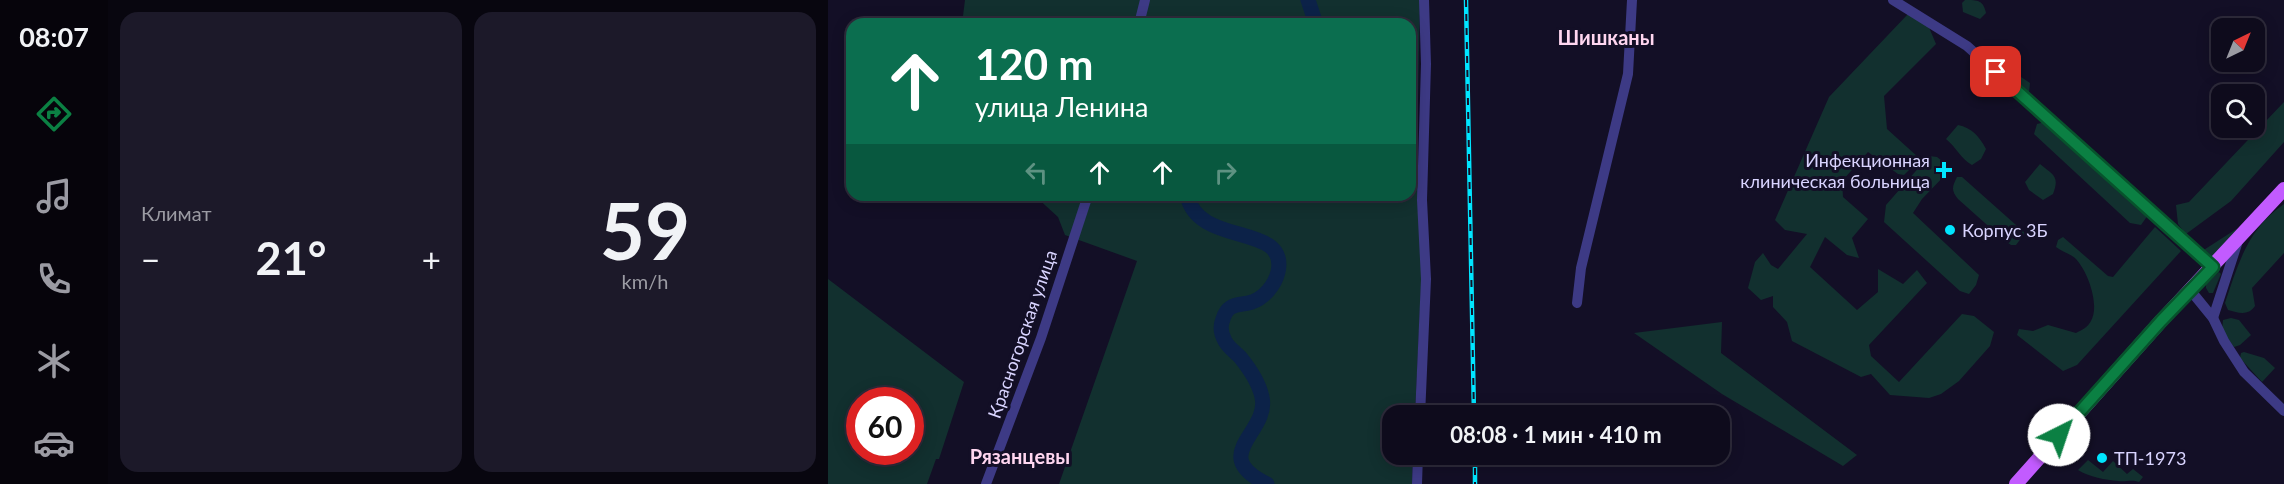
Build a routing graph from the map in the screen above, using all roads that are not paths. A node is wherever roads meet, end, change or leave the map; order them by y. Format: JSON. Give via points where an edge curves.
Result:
{"nodes":[{"id":1,"x":1145,"y":0,"type":"edge"},
{"id":2,"x":1424,"y":0,"type":"edge"},
{"id":3,"x":1632,"y":0,"type":"edge"},
{"id":4,"x":1893,"y":0,"type":"edge"},
{"id":5,"x":1140,"y":18,"type":"edge"},
{"id":6,"x":2284,"y":189,"type":"edge"},
{"id":7,"x":1086,"y":201,"type":"edge"},
{"id":8,"x":2238,"y":240,"type":"junction"},
{"id":9,"x":2213,"y":267,"type":"junction"},
{"id":10,"x":2191,"y":291,"type":"junction"},
{"id":11,"x":1577,"y":303,"type":"dead end"},
{"id":12,"x":2214,"y":318,"type":"junction"},
{"id":13,"x":1420,"y":405,"type":"edge"},
{"id":14,"x":2284,"y":411,"type":"edge"},
{"id":15,"x":1418,"y":465,"type":"edge"},
{"id":16,"x":986,"y":484,"type":"edge"},
{"id":17,"x":1417,"y":484,"type":"edge"},
{"id":18,"x":2016,"y":484,"type":"edge"}],
"edges":[{"from":1,"to":5,"type":"street"},
{"from":2,"to":13,"type":"street","via":[[1422,200],[1426,279]]},
{"from":3,"to":11,"type":"street","via":[[1628,74],[1581,268]]},
{"from":4,"to":9,"type":"street","via":[[1967,46]]},
{"from":6,"to":8,"type":"main road"},
{"from":7,"to":16,"type":"street","name":"Красногорская улица","via":[[1041,338]]},
{"from":8,"to":9,"type":"main road"},
{"from":8,"to":12,"type":"street"},
{"from":9,"to":10,"type":"main road"},
{"from":10,"to":12,"type":"street"},
{"from":10,"to":18,"type":"main road"},
{"from":12,"to":14,"type":"street","via":[[2244,372]]},
{"from":15,"to":17,"type":"street"}]}
